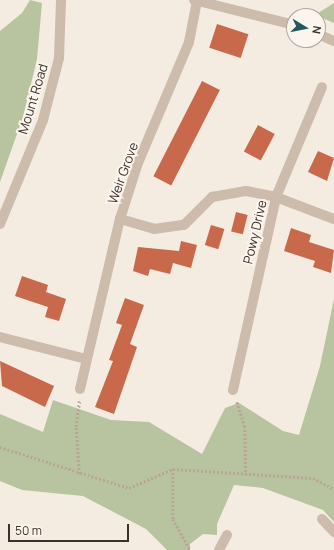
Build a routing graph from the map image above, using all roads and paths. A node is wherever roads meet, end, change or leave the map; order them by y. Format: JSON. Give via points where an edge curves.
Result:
{"nodes":[{"id":1,"x":61,"y":0,"type":"edge"},
{"id":2,"x":194,"y":0,"type":"edge"},
{"id":3,"x":198,"y":0,"type":"edge"},
{"id":4,"x":286,"y":23,"type":"edge"},
{"id":5,"x":322,"y":87,"type":"dead end"},
{"id":6,"x":276,"y":197,"type":"junction"},
{"id":7,"x":120,"y":219,"type":"junction"},
{"id":8,"x":334,"y":219,"type":"edge"},
{"id":9,"x":0,"y":224,"type":"edge"},
{"id":10,"x":0,"y":337,"type":"edge"},
{"id":11,"x":86,"y":359,"type":"junction"},
{"id":12,"x":80,"y":389,"type":"joint"},
{"id":13,"x":233,"y":390,"type":"joint"},
{"id":14,"x":0,"y":446,"type":"edge"},
{"id":15,"x":173,"y":469,"type":"junction"},
{"id":16,"x":79,"y":474,"type":"junction"},
{"id":17,"x":246,"y":474,"type":"junction"},
{"id":18,"x":334,"y":489,"type":"edge"},
{"id":19,"x":322,"y":519,"type":"dead end"},
{"id":20,"x":334,"y":532,"type":"edge"},
{"id":21,"x":227,"y":536,"type":"dead end"},
{"id":22,"x":190,"y":550,"type":"edge"},
{"id":23,"x":219,"y":550,"type":"edge"}],
"edges":[{"from":1,"to":9,"type":"street","name":"Mount Road","via":[[59,58],[43,120]]},
{"from":2,"to":3,"type":"street"},
{"from":3,"to":4,"type":"street"},
{"from":3,"to":7,"type":"street","name":"Weir Grove","via":[[189,42],[138,164]]},
{"from":5,"to":6,"type":"street","name":"Powy Drive"},
{"from":6,"to":7,"type":"street","via":[[246,191],[212,197],[184,225],[154,229]]},
{"from":6,"to":8,"type":"street"},
{"from":6,"to":13,"type":"street","name":"Powy Drive"},
{"from":7,"to":11,"type":"street","name":"Weir Grove"},
{"from":10,"to":11,"type":"street"},
{"from":11,"to":12,"type":"street","name":"Weir Grove"},
{"from":12,"to":16,"type":"path","via":[[76,427]]},
{"from":13,"to":17,"type":"path","via":[[244,426]]},
{"from":14,"to":16,"type":"path"},
{"from":15,"to":16,"type":"path","via":[[128,488]]},
{"from":15,"to":17,"type":"path"},
{"from":15,"to":22,"type":"path","via":[[173,519]]},
{"from":17,"to":18,"type":"path","via":[[313,478]]},
{"from":19,"to":20,"type":"street"},
{"from":21,"to":23,"type":"street"}]}
